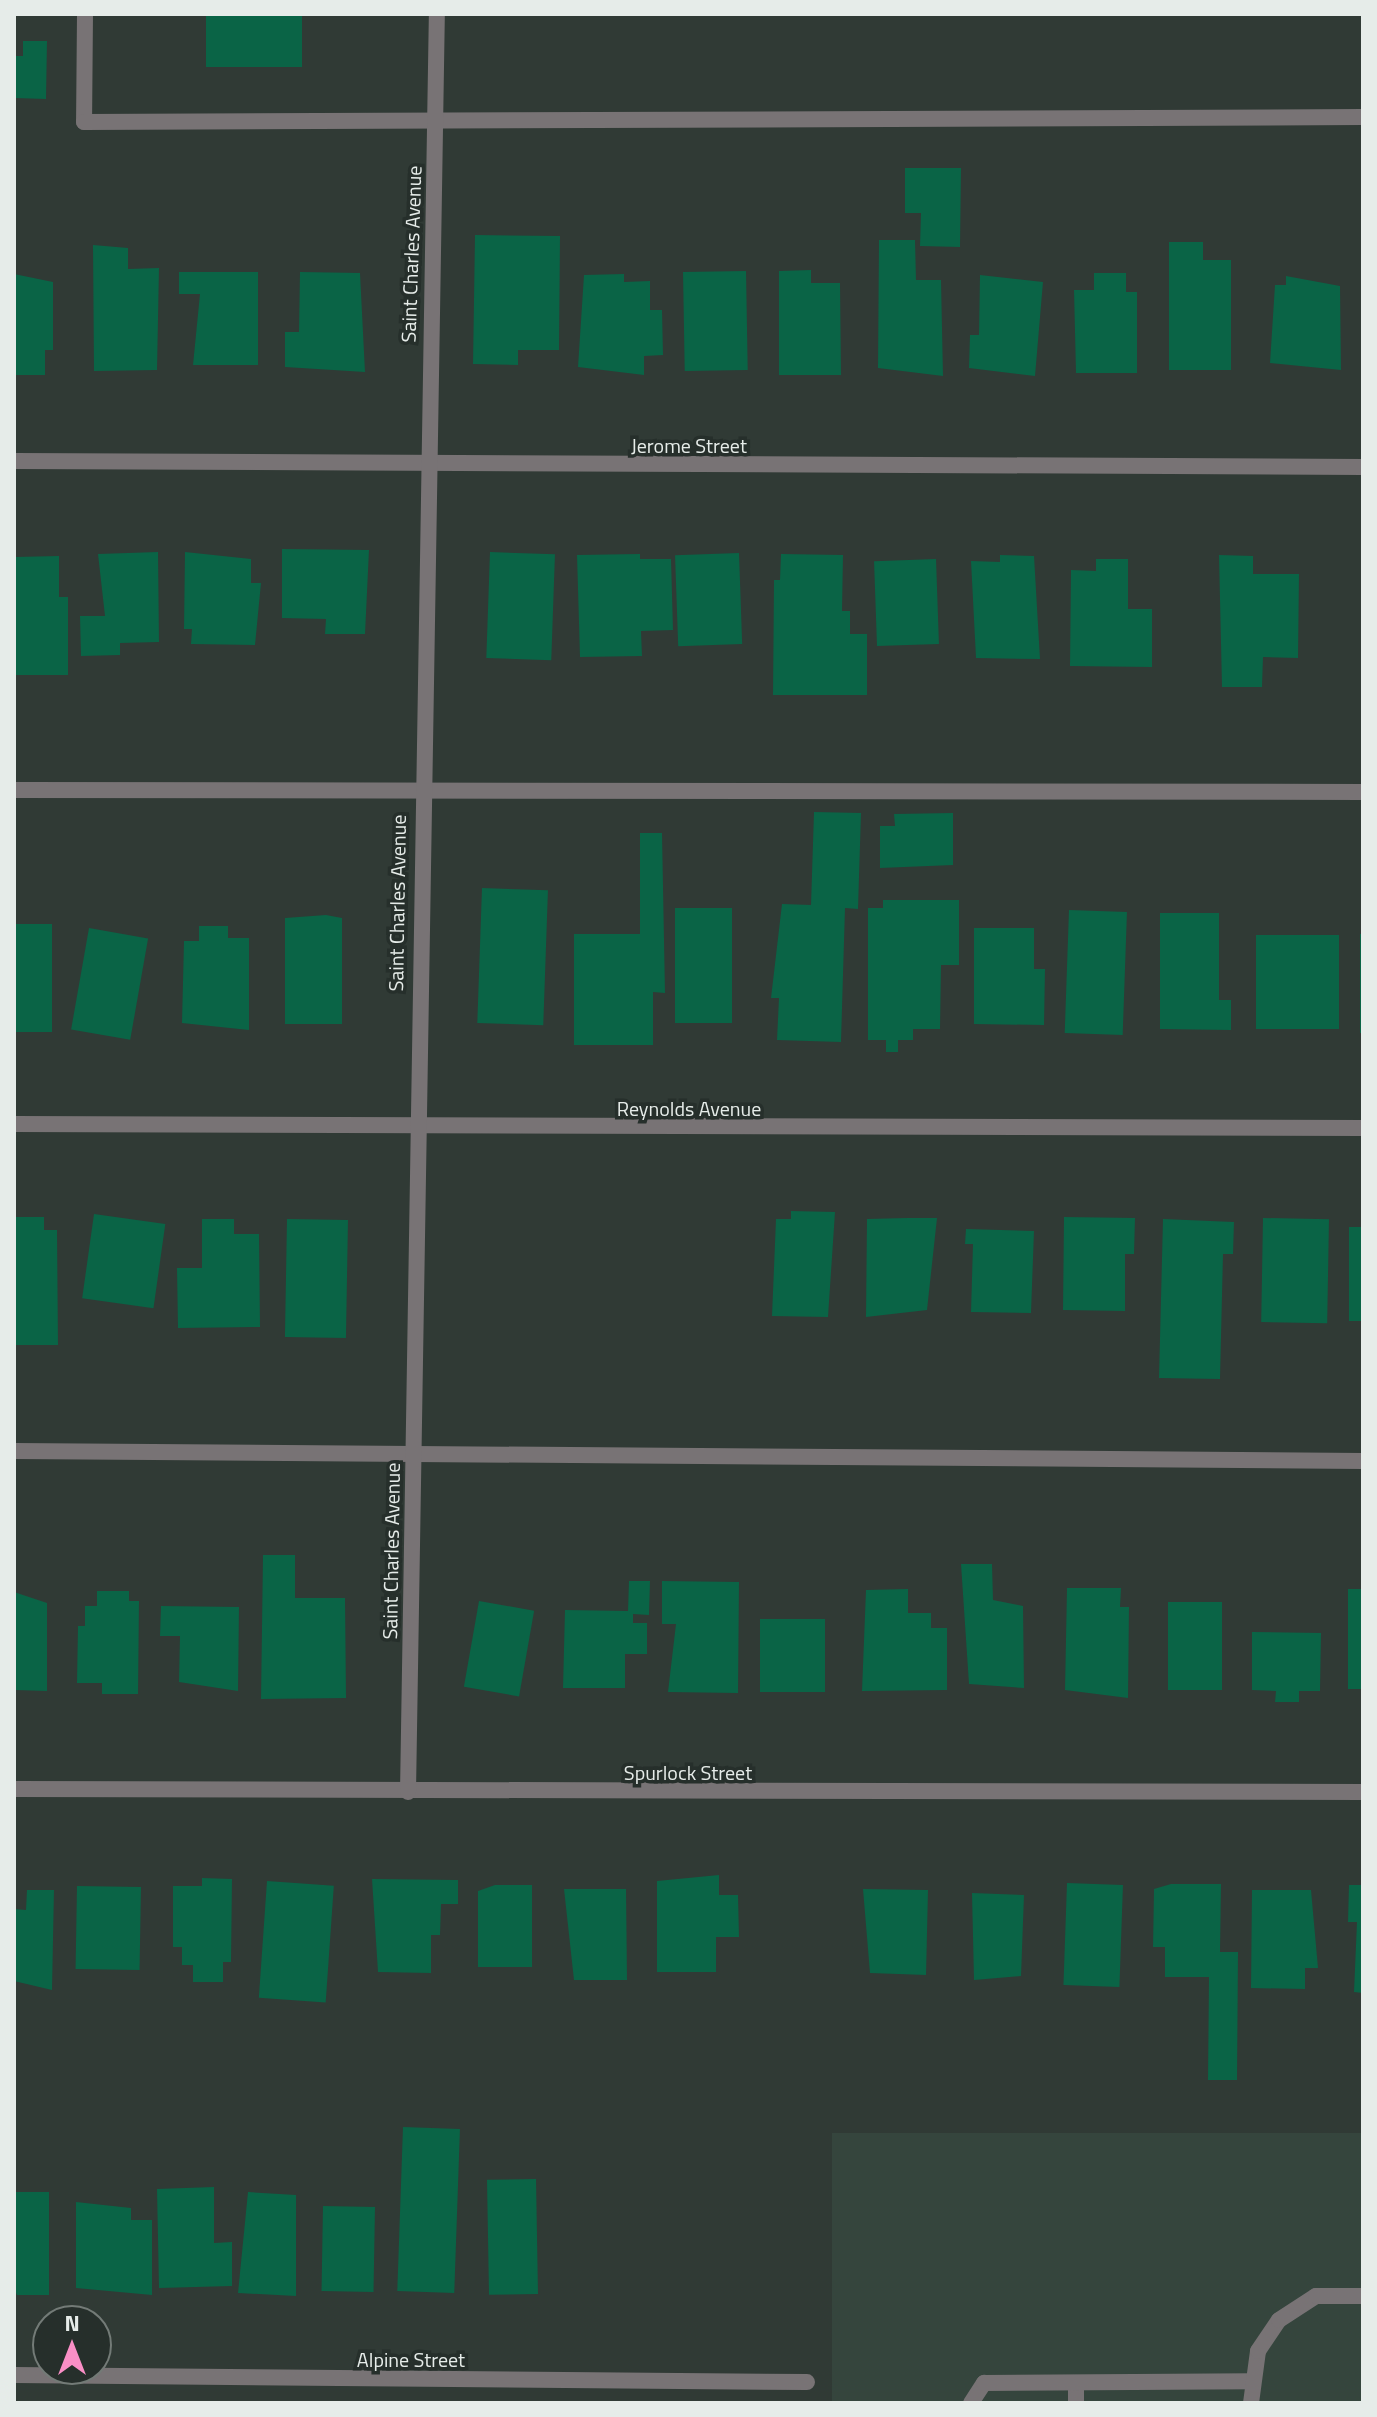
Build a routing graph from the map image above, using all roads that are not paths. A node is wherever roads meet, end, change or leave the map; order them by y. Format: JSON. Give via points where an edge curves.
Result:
{"nodes":[{"id":1,"x":85,"y":14,"type":"edge"},
{"id":2,"x":437,"y":14,"type":"edge"},
{"id":3,"x":1363,"y":117,"type":"edge"},
{"id":4,"x":436,"y":123,"type":"junction"},
{"id":5,"x":14,"y":461,"type":"edge"},
{"id":6,"x":425,"y":464,"type":"junction"},
{"id":7,"x":1363,"y":467,"type":"edge"},
{"id":8,"x":14,"y":790,"type":"edge"},
{"id":9,"x":419,"y":792,"type":"junction"},
{"id":10,"x":1363,"y":792,"type":"edge"},
{"id":11,"x":14,"y":1124,"type":"edge"},
{"id":12,"x":414,"y":1127,"type":"junction"},
{"id":13,"x":1363,"y":1128,"type":"edge"},
{"id":14,"x":14,"y":1451,"type":"edge"},
{"id":15,"x":411,"y":1456,"type":"junction"},
{"id":16,"x":1363,"y":1461,"type":"edge"},
{"id":17,"x":14,"y":1789,"type":"edge"},
{"id":18,"x":408,"y":1792,"type":"junction"},
{"id":19,"x":1363,"y":1792,"type":"edge"},
{"id":20,"x":1363,"y":2296,"type":"edge"},
{"id":21,"x":14,"y":2375,"type":"edge"},
{"id":22,"x":1251,"y":2381,"type":"junction"},
{"id":23,"x":807,"y":2382,"type":"dead end"},
{"id":24,"x":1076,"y":2383,"type":"junction"},
{"id":25,"x":971,"y":2403,"type":"edge"},
{"id":26,"x":1076,"y":2403,"type":"edge"},
{"id":27,"x":1251,"y":2403,"type":"edge"}],
"edges":[{"from":1,"to":4,"type":"street","via":[[84,122]]},
{"from":2,"to":4,"type":"street","name":"Saint Charles Avenue"},
{"from":3,"to":4,"type":"street"},
{"from":4,"to":6,"type":"street","name":"Saint Charles Avenue"},
{"from":5,"to":6,"type":"street","name":"Jerome Street"},
{"from":6,"to":7,"type":"street","name":"Jerome Street"},
{"from":6,"to":9,"type":"street","name":"Saint Charles Avenue"},
{"from":8,"to":9,"type":"street"},
{"from":9,"to":10,"type":"street"},
{"from":9,"to":12,"type":"street","name":"Saint Charles Avenue"},
{"from":11,"to":12,"type":"street","name":"Reynolds Avenue"},
{"from":12,"to":13,"type":"street","name":"Reynolds Avenue"},
{"from":12,"to":15,"type":"street","name":"Saint Charles Avenue"},
{"from":14,"to":15,"type":"street"},
{"from":15,"to":16,"type":"street"},
{"from":15,"to":18,"type":"street","name":"Saint Charles Avenue"},
{"from":17,"to":18,"type":"street","name":"Spurlock Street"},
{"from":18,"to":19,"type":"street","name":"Spurlock Street"},
{"from":20,"to":22,"type":"street","via":[[1316,2296],[1279,2320],[1258,2351]]},
{"from":21,"to":23,"type":"street","name":"Alpine Street"},
{"from":22,"to":24,"type":"street"},
{"from":22,"to":27,"type":"street"},
{"from":24,"to":25,"type":"street","via":[[984,2383]]},
{"from":24,"to":26,"type":"street"}]}
